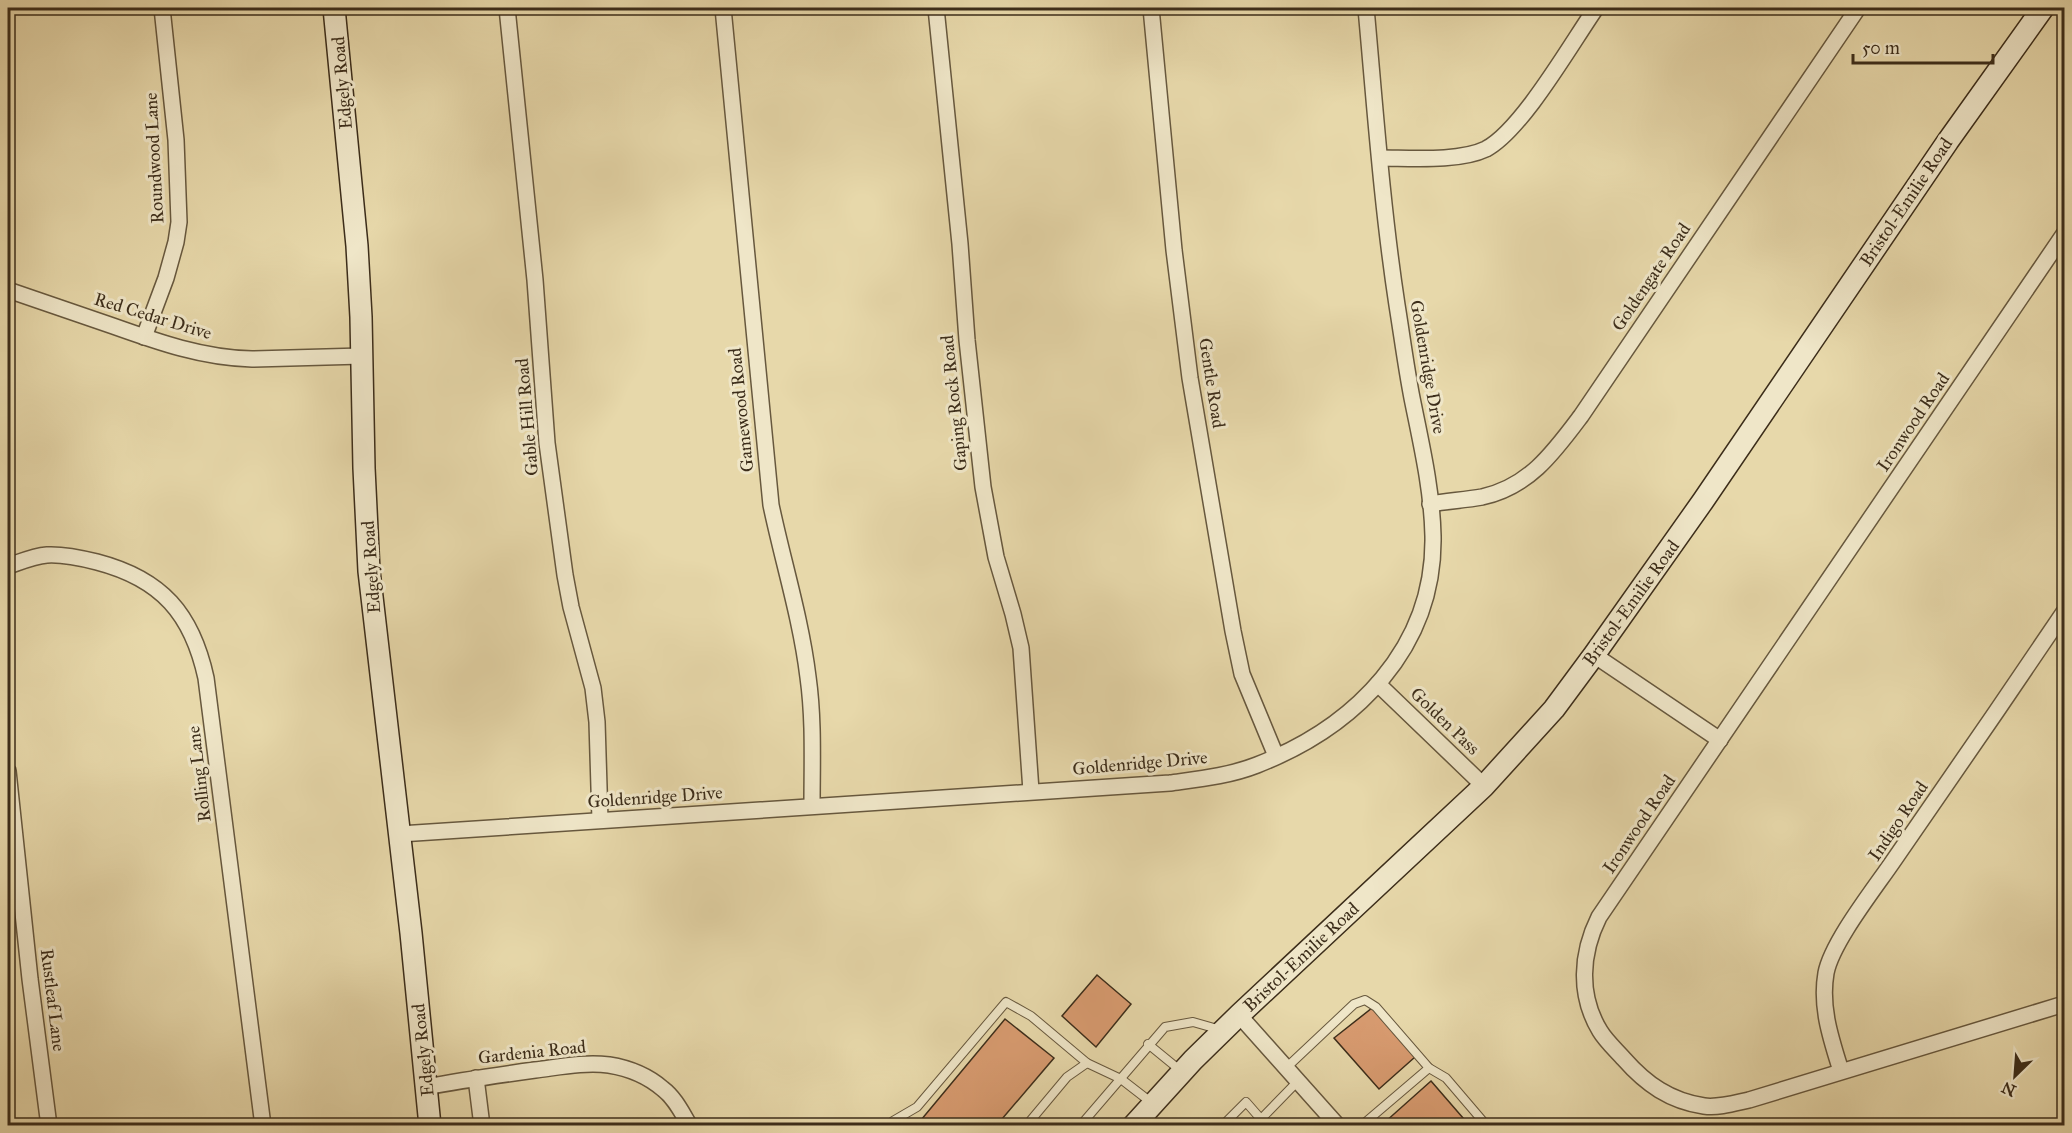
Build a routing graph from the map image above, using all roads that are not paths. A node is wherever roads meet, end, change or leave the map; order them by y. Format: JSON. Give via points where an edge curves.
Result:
{"nodes":[{"id":1,"x":162,"y":8,"type":"edge"},
{"id":2,"x":334,"y":8,"type":"edge"},
{"id":3,"x":507,"y":8,"type":"edge"},
{"id":4,"x":723,"y":8,"type":"edge"},
{"id":5,"x":936,"y":8,"type":"edge"},
{"id":6,"x":1151,"y":8,"type":"edge"},
{"id":7,"x":1366,"y":8,"type":"edge"},
{"id":8,"x":1596,"y":8,"type":"edge"},
{"id":9,"x":1858,"y":8,"type":"edge"},
{"id":10,"x":2043,"y":8,"type":"edge"},
{"id":11,"x":1380,"y":158,"type":"junction"},
{"id":12,"x":2064,"y":234,"type":"edge"},
{"id":13,"x":2059,"y":252,"type":"edge"},
{"id":14,"x":8,"y":290,"type":"edge"},
{"id":15,"x":144,"y":337,"type":"junction"},
{"id":16,"x":362,"y":356,"type":"junction"},
{"id":17,"x":1430,"y":504,"type":"junction"},
{"id":18,"x":8,"y":566,"type":"edge"},
{"id":19,"x":2064,"y":612,"type":"edge"},
{"id":20,"x":1594,"y":655,"type":"junction"},
{"id":21,"x":1378,"y":684,"type":"junction"},
{"id":22,"x":1720,"y":740,"type":"junction"},
{"id":23,"x":1276,"y":756,"type":"junction"},
{"id":24,"x":8,"y":771,"type":"edge"},
{"id":25,"x":1485,"y":786,"type":"junction"},
{"id":26,"x":1030,"y":791,"type":"junction"},
{"id":27,"x":812,"y":806,"type":"junction"},
{"id":28,"x":600,"y":820,"type":"junction"},
{"id":29,"x":400,"y":834,"type":"junction"},
{"id":30,"x":2064,"y":1004,"type":"edge"},
{"id":31,"x":1239,"y":1015,"type":"junction"},
{"id":32,"x":1223,"y":1030,"type":"junction"},
{"id":33,"x":1148,"y":1044,"type":"junction"},
{"id":34,"x":1087,"y":1063,"type":"junction"},
{"id":35,"x":1286,"y":1068,"type":"junction"},
{"id":36,"x":1429,"y":1068,"type":"junction"},
{"id":37,"x":1841,"y":1071,"type":"junction"},
{"id":38,"x":1182,"y":1072,"type":"junction"},
{"id":39,"x":476,"y":1078,"type":"junction"},
{"id":40,"x":1121,"y":1079,"type":"junction"},
{"id":41,"x":1298,"y":1081,"type":"junction"},
{"id":42,"x":426,"y":1087,"type":"junction"},
{"id":43,"x":1153,"y":1104,"type":"junction"},
{"id":44,"x":1264,"y":1122,"type":"edge"},
{"id":45,"x":49,"y":1125,"type":"edge"},
{"id":46,"x":263,"y":1125,"type":"edge"},
{"id":47,"x":430,"y":1125,"type":"edge"},
{"id":48,"x":482,"y":1125,"type":"edge"},
{"id":49,"x":690,"y":1125,"type":"edge"},
{"id":50,"x":890,"y":1125,"type":"edge"},
{"id":51,"x":1026,"y":1125,"type":"edge"},
{"id":52,"x":1080,"y":1125,"type":"edge"},
{"id":53,"x":1133,"y":1125,"type":"edge"},
{"id":54,"x":1222,"y":1125,"type":"edge"},
{"id":55,"x":1338,"y":1125,"type":"edge"},
{"id":56,"x":1361,"y":1125,"type":"edge"},
{"id":57,"x":1487,"y":1125,"type":"edge"}],
"edges":[{"from":1,"to":15,"type":"street","name":"Roundwood Lane","via":[[176,140],[179,222],[166,278]]},
{"from":2,"to":16,"type":"street","name":"Edgely Road","via":[[357,246]]},
{"from":3,"to":28,"type":"street","name":"Gable Hill Road","via":[[548,443],[565,575],[597,722]]},
{"from":4,"to":27,"type":"street","name":"Gamewood Road","via":[[771,505],[810,687]]},
{"from":5,"to":26,"type":"street","name":"Gaping Rock Road","via":[[982,487],[1021,648]]},
{"from":6,"to":23,"type":"street","name":"Gentle Road","via":[[1174,250],[1196,413],[1242,674]]},
{"from":7,"to":11,"type":"street","name":"Goldenridge Drive"},
{"from":8,"to":11,"type":"street","via":[[1513,127],[1486,149],[1438,158]]},
{"from":9,"to":17,"type":"street","name":"Goldengate Road","via":[[1549,459],[1506,490]]},
{"from":10,"to":20,"type":"street","name":"Bristol-Emilie Road"},
{"from":11,"to":17,"type":"street","name":"Goldenridge Drive","via":[[1393,275]]},
{"from":12,"to":13,"type":"street","name":"Ironwood Road"},
{"from":13,"to":22,"type":"street","name":"Ironwood Road"},
{"from":14,"to":15,"type":"street","name":"Red Cedar Drive"},
{"from":15,"to":16,"type":"street","name":"Red Cedar Drive","via":[[235,359]]},
{"from":16,"to":29,"type":"street","name":"Edgely Road","via":[[369,572]]},
{"from":17,"to":21,"type":"street","name":"Goldenridge Drive","via":[[1432,561],[1423,605],[1407,642]]},
{"from":18,"to":46,"type":"street","name":"Rolling Lane","via":[[46,555],[82,558],[117,567],[164,595],[193,633],[206,678]]},
{"from":19,"to":37,"type":"street","name":"Indigo Road","via":[[1831,957],[1824,998]]},
{"from":20,"to":22,"type":"street"},
{"from":20,"to":25,"type":"street","name":"Bristol-Emilie Road","via":[[1554,708]]},
{"from":21,"to":23,"type":"street","name":"Goldenridge Drive","via":[[1345,717]]},
{"from":21,"to":25,"type":"street","name":"Golden Pass"},
{"from":22,"to":37,"type":"street","name":"Ironwood Road","via":[[1599,917],[1590,936],[1584,967],[1586,997],[1593,1018],[1601,1033],[1640,1077],[1684,1102],[1724,1105]]},
{"from":23,"to":26,"type":"street","name":"Goldenridge Drive","via":[[1219,776],[1170,783]]},
{"from":24,"to":45,"type":"street","name":"Rustleaf Lane"},
{"from":25,"to":31,"type":"street","name":"Bristol-Emilie Road"},
{"from":26,"to":27,"type":"street","name":"Goldenridge Drive"},
{"from":27,"to":28,"type":"street","name":"Goldenridge Drive"},
{"from":28,"to":29,"type":"street","name":"Goldenridge Drive"},
{"from":29,"to":42,"type":"street","name":"Edgely Road"},
{"from":30,"to":37,"type":"street","name":"Ironwood Road"},
{"from":31,"to":32,"type":"street","name":"Bristol-Emilie Road"},
{"from":31,"to":35,"type":"street"},
{"from":32,"to":33,"type":"lane","via":[[1192,1022],[1165,1027]]},
{"from":32,"to":38,"type":"street","name":"Bristol-Emilie Road"},
{"from":33,"to":38,"type":"lane"},
{"from":33,"to":40,"type":"lane"},
{"from":34,"to":40,"type":"lane"},
{"from":34,"to":50,"type":"lane","via":[[1031,1016],[1006,1002],[917,1107]]},
{"from":34,"to":51,"type":"lane","via":[[1067,1077]]},
{"from":35,"to":36,"type":"lane","via":[[1354,1004],[1365,1000],[1376,1006]]},
{"from":35,"to":41,"type":"street"},
{"from":36,"to":56,"type":"lane"},
{"from":36,"to":57,"type":"lane","via":[[1446,1078]]},
{"from":38,"to":43,"type":"street","name":"Bristol-Emilie Road"},
{"from":39,"to":42,"type":"street","name":"Gardenia Road"},
{"from":39,"to":48,"type":"street"},
{"from":39,"to":49,"type":"street","name":"Gardenia Road","via":[[585,1065],[619,1068],[664,1089]]},
{"from":40,"to":43,"type":"lane"},
{"from":40,"to":52,"type":"lane"},
{"from":41,"to":44,"type":"lane"},
{"from":41,"to":55,"type":"street"},
{"from":42,"to":47,"type":"street","name":"Edgely Road"},
{"from":43,"to":53,"type":"street","name":"Bristol-Emilie Road"},
{"from":44,"to":54,"type":"lane","via":[[1246,1102]]}]}
